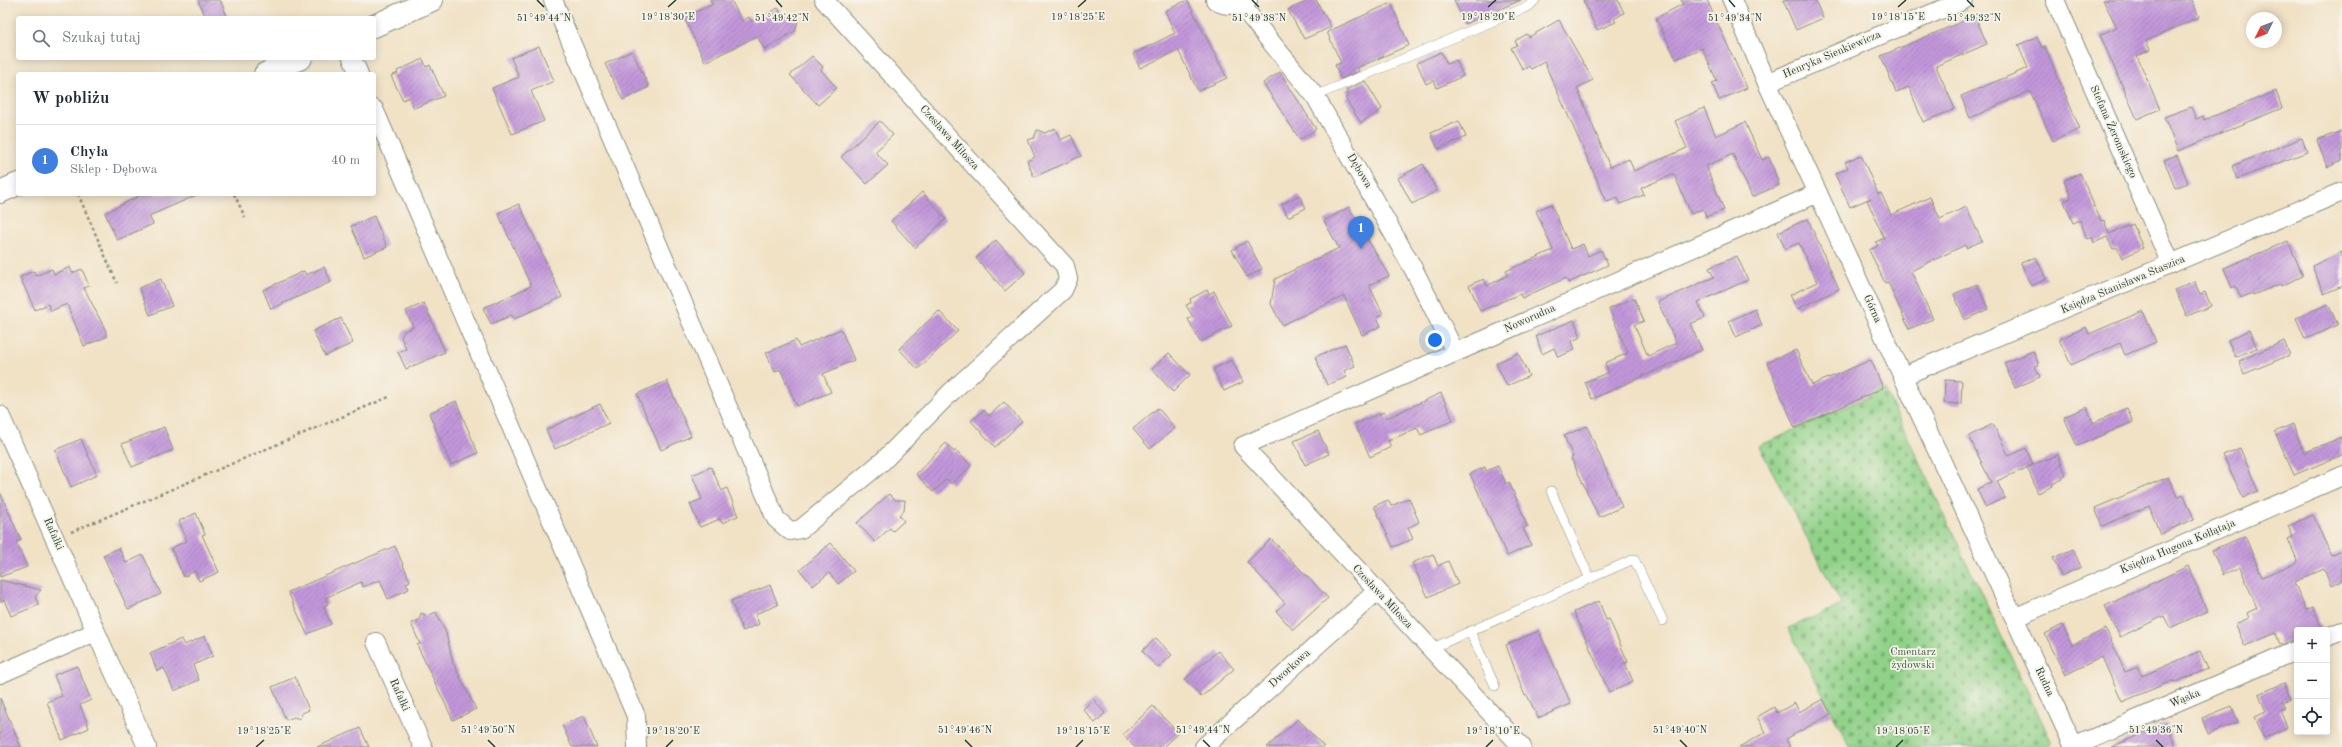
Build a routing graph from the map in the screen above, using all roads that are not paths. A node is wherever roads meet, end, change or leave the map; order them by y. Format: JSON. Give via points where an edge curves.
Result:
{"nodes":[{"id":1,"x":432,"y":0,"type":"edge"},
{"id":2,"x":553,"y":0,"type":"edge"},
{"id":3,"x":824,"y":0,"type":"edge"},
{"id":4,"x":1215,"y":0,"type":"edge"},
{"id":5,"x":1535,"y":0,"type":"edge"},
{"id":6,"x":1732,"y":0,"type":"edge"},
{"id":7,"x":1964,"y":0,"type":"edge"},
{"id":8,"x":2055,"y":0,"type":"edge"},
{"id":9,"x":1244,"y":2,"type":"edge"},
{"id":10,"x":376,"y":25,"type":"edge"},
{"id":11,"x":297,"y":60,"type":"edge"},
{"id":12,"x":353,"y":60,"type":"edge"},
{"id":13,"x":270,"y":72,"type":"edge"},
{"id":14,"x":358,"y":72,"type":"edge"},
{"id":15,"x":1767,"y":82,"type":"junction"},
{"id":16,"x":1314,"y":96,"type":"junction"},
{"id":17,"x":376,"y":114,"type":"edge"},
{"id":18,"x":16,"y":185,"type":"edge"},
{"id":19,"x":0,"y":192,"type":"edge"},
{"id":20,"x":2342,"y":192,"type":"edge"},
{"id":21,"x":1818,"y":193,"type":"junction"},
{"id":22,"x":2171,"y":264,"type":"junction"},
{"id":23,"x":1455,"y":352,"type":"junction"},
{"id":24,"x":1903,"y":376,"type":"junction"},
{"id":25,"x":0,"y":415,"type":"edge"},
{"id":26,"x":5,"y":440,"type":"edge"},
{"id":27,"x":1242,"y":446,"type":"joint"},
{"id":28,"x":2342,"y":476,"type":"edge"},
{"id":29,"x":1550,"y":491,"type":"dead end"},
{"id":30,"x":1590,"y":578,"type":"junction"},
{"id":31,"x":1376,"y":592,"type":"junction"},
{"id":32,"x":2014,"y":618,"type":"junction"},
{"id":33,"x":1663,"y":620,"type":"dead end"},
{"id":34,"x":2342,"y":631,"type":"edge"},
{"id":35,"x":95,"y":632,"type":"junction"},
{"id":36,"x":1470,"y":632,"type":"junction"},
{"id":37,"x":2330,"y":636,"type":"edge"},
{"id":38,"x":376,"y":642,"type":"dead end"},
{"id":39,"x":1430,"y":649,"type":"junction"},
{"id":40,"x":2294,"y":651,"type":"edge"},
{"id":41,"x":0,"y":674,"type":"edge"},
{"id":42,"x":1495,"y":686,"type":"dead end"},
{"id":43,"x":2105,"y":741,"type":"edge"},
{"id":44,"x":147,"y":747,"type":"edge"},
{"id":45,"x":423,"y":747,"type":"edge"},
{"id":46,"x":637,"y":747,"type":"edge"},
{"id":47,"x":1204,"y":747,"type":"edge"},
{"id":48,"x":1522,"y":747,"type":"edge"},
{"id":49,"x":2074,"y":747,"type":"edge"}],
"edges":[{"from":1,"to":10,"type":"street"},
{"from":2,"to":3,"type":"street","name":"Czesława Miłosza","via":[[776,519],[790,531],[801,528],[883,461],[950,393],[1063,290],[1068,279],[1065,266]]},
{"from":4,"to":9,"type":"street","via":[[1228,5]]},
{"from":5,"to":16,"type":"lane","via":[[1529,6]]},
{"from":6,"to":15,"type":"street","name":"Górna"},
{"from":7,"to":15,"type":"street","name":"Henryka Sienkiewicza"},
{"from":8,"to":22,"type":"street","name":"Stefana Żeromskiego"},
{"from":9,"to":16,"type":"street","name":"Dębowa"},
{"from":11,"to":13,"type":"street"},
{"from":12,"to":14,"type":"street"},
{"from":15,"to":21,"type":"street","name":"Górna"},
{"from":16,"to":23,"type":"street","name":"Dębowa","via":[[1411,263]]},
{"from":17,"to":46,"type":"street","via":[[636,716]]},
{"from":18,"to":19,"type":"street"},
{"from":20,"to":22,"type":"street","name":"Księdza Stanisława Staszica"},
{"from":21,"to":23,"type":"street","name":"Noworudna"},
{"from":21,"to":24,"type":"street","name":"Górna"},
{"from":22,"to":24,"type":"street","name":"Księdza Stanisława Staszica"},
{"from":23,"to":27,"type":"street","name":"Noworudna"},
{"from":24,"to":32,"type":"street","name":"Górna"},
{"from":25,"to":26,"type":"street","name":"Rafałki"},
{"from":26,"to":35,"type":"street","name":"Rafałki","via":[[55,538]]},
{"from":27,"to":31,"type":"street","name":"Czesława Miłosza"},
{"from":28,"to":32,"type":"street","name":"Księdza Hugona Kołłątaja"},
{"from":29,"to":30,"type":"lane"},
{"from":30,"to":33,"type":"lane","via":[[1634,559]]},
{"from":30,"to":36,"type":"lane"},
{"from":31,"to":39,"type":"street","name":"Czesława Miłosza"},
{"from":31,"to":47,"type":"street","name":"Dworkowa"},
{"from":32,"to":49,"type":"street","name":"Rudna"},
{"from":34,"to":37,"type":"street"},
{"from":35,"to":41,"type":"street"},
{"from":35,"to":44,"type":"street","name":"Rafałki"},
{"from":36,"to":39,"type":"lane"},
{"from":36,"to":42,"type":"lane"},
{"from":38,"to":45,"type":"street","name":"Rafałki"},
{"from":39,"to":48,"type":"street","name":"Czesława Miłosza"},
{"from":40,"to":43,"type":"street","name":"Wąska"},
{"from":43,"to":49,"type":"street","name":"Wąska"}]}
